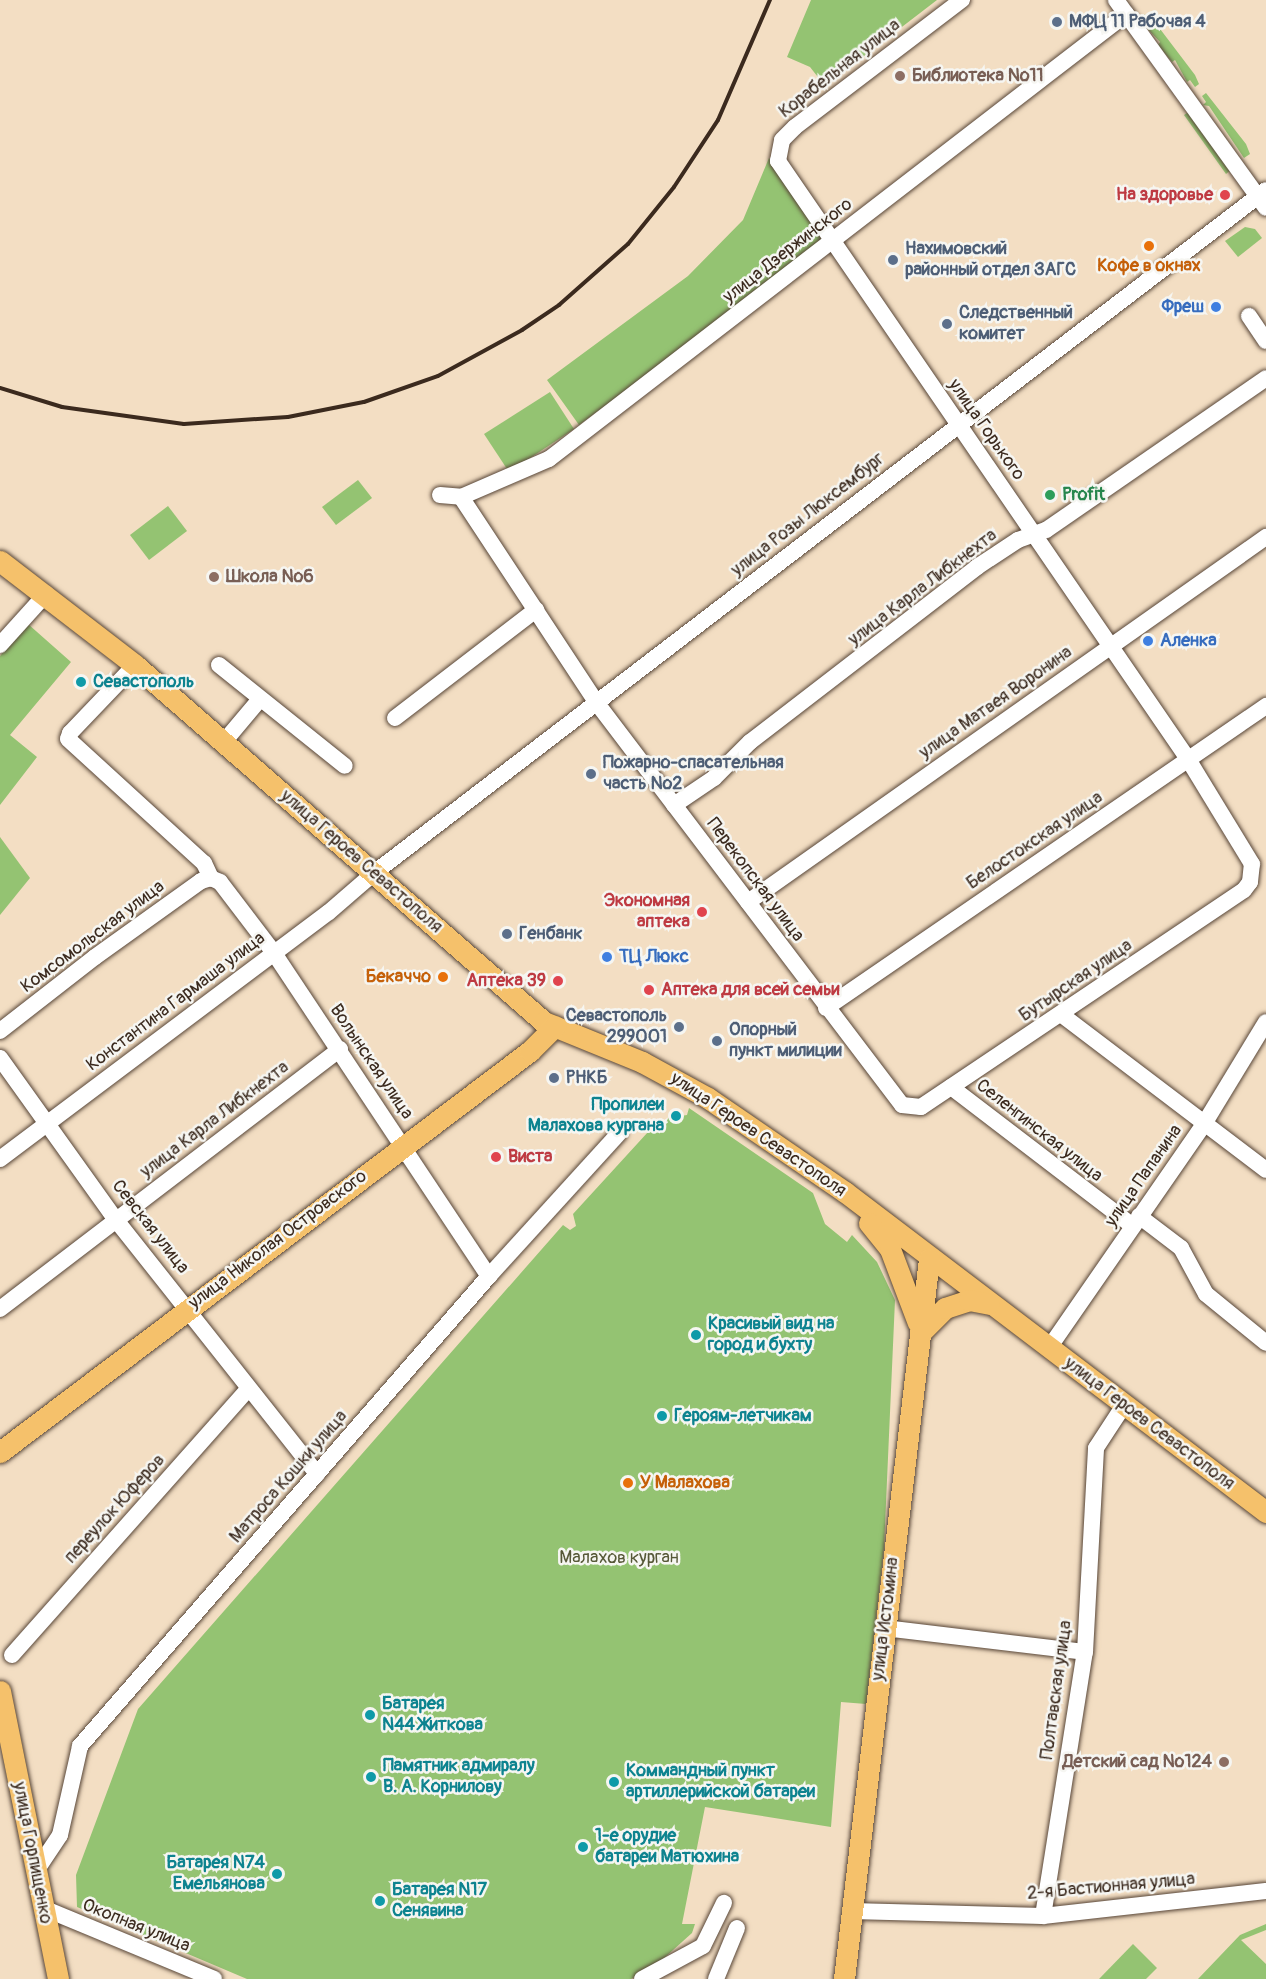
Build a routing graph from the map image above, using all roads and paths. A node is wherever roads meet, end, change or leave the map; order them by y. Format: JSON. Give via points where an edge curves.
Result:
{"nodes":[{"id":1,"x":962,"y":0,"type":"edge"},
{"id":2,"x":1116,"y":0,"type":"edge"},
{"id":3,"x":1126,"y":14,"type":"junction"},
{"id":4,"x":777,"y":153,"type":"joint"},
{"id":5,"x":1263,"y":198,"type":"edge"},
{"id":6,"x":834,"y":240,"type":"junction"},
{"id":7,"x":1249,"y":316,"type":"dead end"},
{"id":8,"x":1266,"y":341,"type":"edge"},
{"id":9,"x":1266,"y":378,"type":"edge"},
{"id":10,"x":958,"y":424,"type":"junction"},
{"id":11,"x":440,"y":495,"type":"dead end"},
{"id":12,"x":461,"y":497,"type":"junction"},
{"id":13,"x":1035,"y":534,"type":"junction"},
{"id":14,"x":1266,"y":537,"type":"edge"},
{"id":15,"x":0,"y":561,"type":"edge"},
{"id":16,"x":46,"y":594,"type":"junction"},
{"id":17,"x":536,"y":610,"type":"junction"},
{"id":18,"x":0,"y":645,"type":"edge"},
{"id":19,"x":1111,"y":646,"type":"junction"},
{"id":20,"x":135,"y":665,"type":"junction"},
{"id":21,"x":219,"y":665,"type":"dead end"},
{"id":22,"x":260,"y":699,"type":"junction"},
{"id":23,"x":596,"y":702,"type":"junction"},
{"id":24,"x":1266,"y":706,"type":"edge"},
{"id":25,"x":395,"y":718,"type":"dead end"},
{"id":26,"x":223,"y":743,"type":"junction"},
{"id":27,"x":1188,"y":759,"type":"junction"},
{"id":28,"x":345,"y":766,"type":"dead end"},
{"id":29,"x":674,"y":805,"type":"junction"},
{"id":30,"x":374,"y":873,"type":"junction"},
{"id":31,"x":211,"y":878,"type":"junction"},
{"id":32,"x":1250,"y":882,"type":"joint"},
{"id":33,"x":748,"y":902,"type":"junction"},
{"id":34,"x":274,"y":953,"type":"junction"},
{"id":35,"x":826,"y":1008,"type":"junction"},
{"id":36,"x":1062,"y":1015,"type":"junction"},
{"id":37,"x":1266,"y":1022,"type":"edge"},
{"id":38,"x":555,"y":1026,"type":"junction"},
{"id":39,"x":0,"y":1032,"type":"edge"},
{"id":40,"x":340,"y":1049,"type":"junction"},
{"id":41,"x":0,"y":1058,"type":"edge"},
{"id":42,"x":951,"y":1087,"type":"junction"},
{"id":43,"x":921,"y":1107,"type":"joint"},
{"id":44,"x":48,"y":1122,"type":"junction"},
{"id":45,"x":1204,"y":1124,"type":"junction"},
{"id":46,"x":619,"y":1133,"type":"dead end"},
{"id":47,"x":404,"y":1146,"type":"junction"},
{"id":48,"x":0,"y":1160,"type":"edge"},
{"id":49,"x":1266,"y":1170,"type":"edge"},
{"id":50,"x":845,"y":1192,"type":"junction"},
{"id":51,"x":116,"y":1220,"type":"junction"},
{"id":52,"x":1136,"y":1221,"type":"junction"},
{"id":53,"x":929,"y":1259,"type":"junction"},
{"id":54,"x":489,"y":1276,"type":"junction"},
{"id":55,"x":989,"y":1304,"type":"junction"},
{"id":56,"x":189,"y":1308,"type":"junction"},
{"id":57,"x":0,"y":1309,"type":"edge"},
{"id":58,"x":921,"y":1332,"type":"junction"},
{"id":59,"x":1266,"y":1343,"type":"edge"},
{"id":60,"x":1049,"y":1348,"type":"junction"},
{"id":61,"x":248,"y":1389,"type":"junction"},
{"id":62,"x":1124,"y":1406,"type":"junction"},
{"id":63,"x":0,"y":1452,"type":"edge"},
{"id":64,"x":317,"y":1474,"type":"junction"},
{"id":65,"x":1266,"y":1512,"type":"edge"},
{"id":66,"x":885,"y":1628,"type":"junction"},
{"id":67,"x":1085,"y":1652,"type":"junction"},
{"id":68,"x":12,"y":1655,"type":"dead end"},
{"id":69,"x":0,"y":1691,"type":"edge"},
{"id":70,"x":36,"y":1871,"type":"junction"},
{"id":71,"x":1266,"y":1891,"type":"edge"},
{"id":72,"x":724,"y":1903,"type":"dead end"},
{"id":73,"x":43,"y":1908,"type":"junction"},
{"id":74,"x":850,"y":1911,"type":"junction"},
{"id":75,"x":1043,"y":1916,"type":"junction"},
{"id":76,"x":737,"y":1928,"type":"dead end"},
{"id":77,"x":845,"y":1963,"type":"edge"},
{"id":78,"x":58,"y":1979,"type":"edge"},
{"id":79,"x":213,"y":1979,"type":"edge"},
{"id":80,"x":642,"y":1979,"type":"edge"},
{"id":81,"x":716,"y":1979,"type":"edge"}],
"edges":[{"from":1,"to":4,"type":"street","name":"Корабельная улица","via":[[795,127],[782,140]]},
{"from":2,"to":3,"type":"street"},
{"from":3,"to":5,"type":"street"},
{"from":3,"to":6,"type":"street","name":"улица Дзержинского"},
{"from":4,"to":6,"type":"street","name":"улица Горького","via":[[780,166]]},
{"from":5,"to":10,"type":"street","name":"улица Розы Люксембург"},
{"from":6,"to":10,"type":"street","name":"улица Горького"},
{"from":6,"to":12,"type":"street","name":"улица Дзержинского","via":[[549,459]]},
{"from":7,"to":8,"type":"street"},
{"from":9,"to":13,"type":"street","name":"улица Карла Либкнехта"},
{"from":10,"to":13,"type":"street","name":"улица Горького"},
{"from":10,"to":23,"type":"street","name":"улица Розы Люксембург"},
{"from":11,"to":12,"type":"street"},
{"from":12,"to":17,"type":"street","name":"Перекопская улица"},
{"from":13,"to":19,"type":"street","name":"улица Горького"},
{"from":13,"to":29,"type":"street","name":"улица Карла Либкнехта","via":[[977,567],[750,742],[714,778]]},
{"from":14,"to":19,"type":"street","name":"улица Матвея Воронина"},
{"from":15,"to":16,"type":"main road","name":"улица Героев Севастополя"},
{"from":16,"to":18,"type":"street"},
{"from":16,"to":20,"type":"main road","name":"улица Героев Севастополя"},
{"from":17,"to":23,"type":"street","name":"Перекопская улица"},
{"from":17,"to":25,"type":"street"},
{"from":19,"to":27,"type":"street","name":"улица Горького"},
{"from":19,"to":33,"type":"street","name":"улица Матвея Воронина"},
{"from":20,"to":26,"type":"main road","name":"улица Героев Севастополя"},
{"from":20,"to":31,"type":"street","name":"Волынская улица","via":[[68,739],[204,863]]},
{"from":21,"to":22,"type":"street"},
{"from":22,"to":26,"type":"street"},
{"from":22,"to":28,"type":"street"},
{"from":23,"to":29,"type":"street","name":"Перекопская улица"},
{"from":23,"to":30,"type":"street","name":"улица Розы Люксембург"},
{"from":24,"to":27,"type":"street","name":"Белостокская улица"},
{"from":26,"to":30,"type":"main road","name":"улица Героев Севастополя"},
{"from":27,"to":32,"type":"street","name":"улица Горького","via":[[1252,864]]},
{"from":27,"to":35,"type":"street","name":"Белостокская улица"},
{"from":29,"to":33,"type":"street","name":"Перекопская улица"},
{"from":30,"to":34,"type":"street","name":"Константина Гармаша улица"},
{"from":30,"to":38,"type":"main road","name":"улица Героев Севастополя","via":[[544,1022]]},
{"from":31,"to":34,"type":"street","name":"Волынская улица","via":[[220,882]]},
{"from":31,"to":39,"type":"street","name":"Комсомольская улица","via":[[201,881],[95,957]]},
{"from":32,"to":36,"type":"street","name":"Бутырская улица","via":[[1244,890]]},
{"from":33,"to":35,"type":"street","name":"Перекопская улица"},
{"from":34,"to":40,"type":"street","name":"Волынская улица"},
{"from":34,"to":44,"type":"street","name":"Константина Гармаша улица"},
{"from":35,"to":43,"type":"street","name":"Перекопская улица","via":[[898,1100],[908,1107]]},
{"from":36,"to":42,"type":"street","name":"Бутырская улица"},
{"from":36,"to":45,"type":"street"},
{"from":37,"to":45,"type":"street","name":"улица Папанина"},
{"from":38,"to":47,"type":"main road","name":"улица Николая Островского","via":[[530,1051]]},
{"from":38,"to":50,"type":"main road","name":"улица Героев Севастополя","via":[[676,1078]]},
{"from":40,"to":47,"type":"street","name":"Волынская улица"},
{"from":40,"to":51,"type":"street","name":"улица Карла Либкнехта"},
{"from":41,"to":44,"type":"street","name":"Севская улица"},
{"from":42,"to":43,"type":"street","name":"Бутырская улица"},
{"from":42,"to":52,"type":"street","name":"Селенгинская улица"},
{"from":44,"to":48,"type":"street","name":"Константина Гармаша улица"},
{"from":44,"to":51,"type":"street","name":"Севская улица"},
{"from":45,"to":49,"type":"street"},
{"from":45,"to":52,"type":"street","name":"улица Папанина"},
{"from":46,"to":54,"type":"street","name":"Матроса Кошки улица"},
{"from":47,"to":54,"type":"street","name":"Волынская улица","via":[[408,1159]]},
{"from":47,"to":56,"type":"main road","name":"улица Николая Островского"},
{"from":50,"to":53,"type":"main road","name":"улица Героев Севастополя"},
{"from":50,"to":58,"type":"main road","via":[[890,1249]]},
{"from":51,"to":56,"type":"street","name":"Севская улица"},
{"from":51,"to":57,"type":"street","name":"улица Карла Либкнехта"},
{"from":52,"to":59,"type":"street","name":"Селенгинская улица","via":[[1181,1248],[1206,1294]]},
{"from":52,"to":60,"type":"street","name":"улица Папанина"},
{"from":53,"to":55,"type":"main road","name":"улица Героев Севастополя"},
{"from":53,"to":58,"type":"main road","name":"улица Истомина"},
{"from":54,"to":64,"type":"street","name":"Матроса Кошки улица"},
{"from":55,"to":58,"type":"main road","via":[[969,1300],[945,1308]]},
{"from":55,"to":60,"type":"main road","name":"улица Героев Севастополя"},
{"from":56,"to":61,"type":"street","name":"Севская улица"},
{"from":56,"to":63,"type":"main road","name":"улица Николая Островского"},
{"from":58,"to":66,"type":"main road","name":"улица Истомина"},
{"from":60,"to":62,"type":"main road","name":"улица Героев Севастополя"},
{"from":61,"to":64,"type":"street","name":"Севская улица"},
{"from":61,"to":68,"type":"street","name":"переулок Юферов"},
{"from":62,"to":65,"type":"main road","name":"улица Героев Севастополя"},
{"from":62,"to":67,"type":"street","name":"Полтавская улица","via":[[1096,1448]]},
{"from":64,"to":70,"type":"street","name":"Матроса Кошки улица","via":[[80,1746],[60,1835]]},
{"from":66,"to":67,"type":"street"},
{"from":66,"to":74,"type":"main road","name":"улица Истомина"},
{"from":67,"to":75,"type":"street","name":"Полтавская улица"},
{"from":69,"to":70,"type":"main road","name":"улица Горпищенко"},
{"from":70,"to":73,"type":"main road","name":"улица Горпищенко"},
{"from":71,"to":75,"type":"street","name":"2-я Бастионная улица"},
{"from":72,"to":80,"type":"street","via":[[703,1946]]},
{"from":73,"to":78,"type":"main road","name":"улица Горпищенко"},
{"from":73,"to":79,"type":"street","name":"Окопная улица"},
{"from":74,"to":75,"type":"street","name":"2-я Бастионная улица"},
{"from":74,"to":77,"type":"main road","name":"улица Истомина"},
{"from":76,"to":81,"type":"street"}]}
